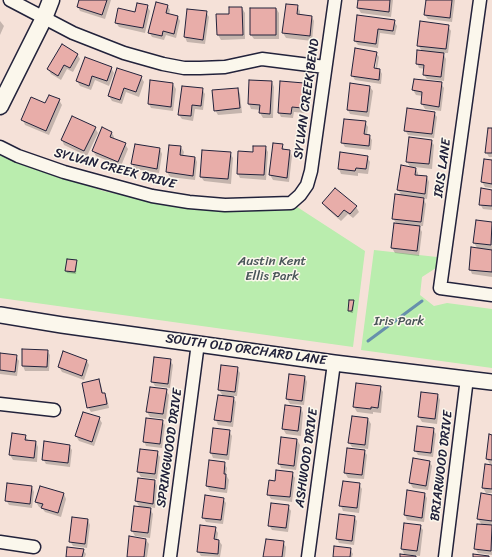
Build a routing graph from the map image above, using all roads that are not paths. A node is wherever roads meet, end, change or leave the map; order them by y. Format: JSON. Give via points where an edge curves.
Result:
{"nodes":[{"id":1,"x":10,"y":0,"type":"edge"},
{"id":2,"x":51,"y":0,"type":"edge"},
{"id":3,"x":335,"y":0,"type":"edge"},
{"id":4,"x":480,"y":0,"type":"edge"},
{"id":5,"x":44,"y":18,"type":"junction"},
{"id":6,"x":325,"y":67,"type":"junction"},
{"id":7,"x":0,"y":106,"type":"edge"},
{"id":8,"x":0,"y":147,"type":"edge"},
{"id":9,"x":297,"y":198,"type":"joint"},
{"id":10,"x":492,"y":295,"type":"edge"},
{"id":11,"x":0,"y":315,"type":"edge"},
{"id":12,"x":198,"y":343,"type":"junction"},
{"id":13,"x":334,"y":363,"type":"junction"},
{"id":14,"x":467,"y":378,"type":"junction"},
{"id":15,"x":492,"y":382,"type":"edge"},
{"id":16,"x":0,"y":404,"type":"edge"},
{"id":17,"x":54,"y":410,"type":"dead end"},
{"id":18,"x":0,"y":542,"type":"edge"},
{"id":19,"x":34,"y":547,"type":"dead end"},
{"id":20,"x":170,"y":557,"type":"edge"},
{"id":21,"x":308,"y":557,"type":"edge"},
{"id":22,"x":445,"y":557,"type":"edge"}],
"edges":[{"from":1,"to":5,"type":"street"},
{"from":2,"to":5,"type":"main road"},
{"from":3,"to":6,"type":"street","name":"SYLVAN CREEK BEND"},
{"from":4,"to":10,"type":"street","name":"IRIS LANE","via":[[440,288]]},
{"from":5,"to":6,"type":"street","via":[[73,33],[124,53],[184,68],[225,67],[262,59]]},
{"from":5,"to":7,"type":"main road"},
{"from":6,"to":9,"type":"street","name":"SYLVAN CREEK BEND","via":[[311,170],[307,185]]},
{"from":8,"to":9,"type":"street","name":"SYLVAN CREEK DRIVE","via":[[64,172],[152,196],[224,205],[291,203]]},
{"from":11,"to":12,"type":"street","name":"SOUTH OLD ORCHARD LANE"},
{"from":12,"to":13,"type":"street","name":"SOUTH OLD ORCHARD LANE"},
{"from":12,"to":20,"type":"street","name":"SPRINGWOOD DRIVE"},
{"from":13,"to":14,"type":"street","name":"SOUTH OLD ORCHARD LANE"},
{"from":13,"to":21,"type":"street","name":"ASHWOOD DRIVE"},
{"from":14,"to":15,"type":"street","name":"SOUTH OLD ORCHARD LANE"},
{"from":14,"to":22,"type":"street","name":"BRIARWOOD DRIVE"},
{"from":16,"to":17,"type":"street"},
{"from":18,"to":19,"type":"street"}]}
